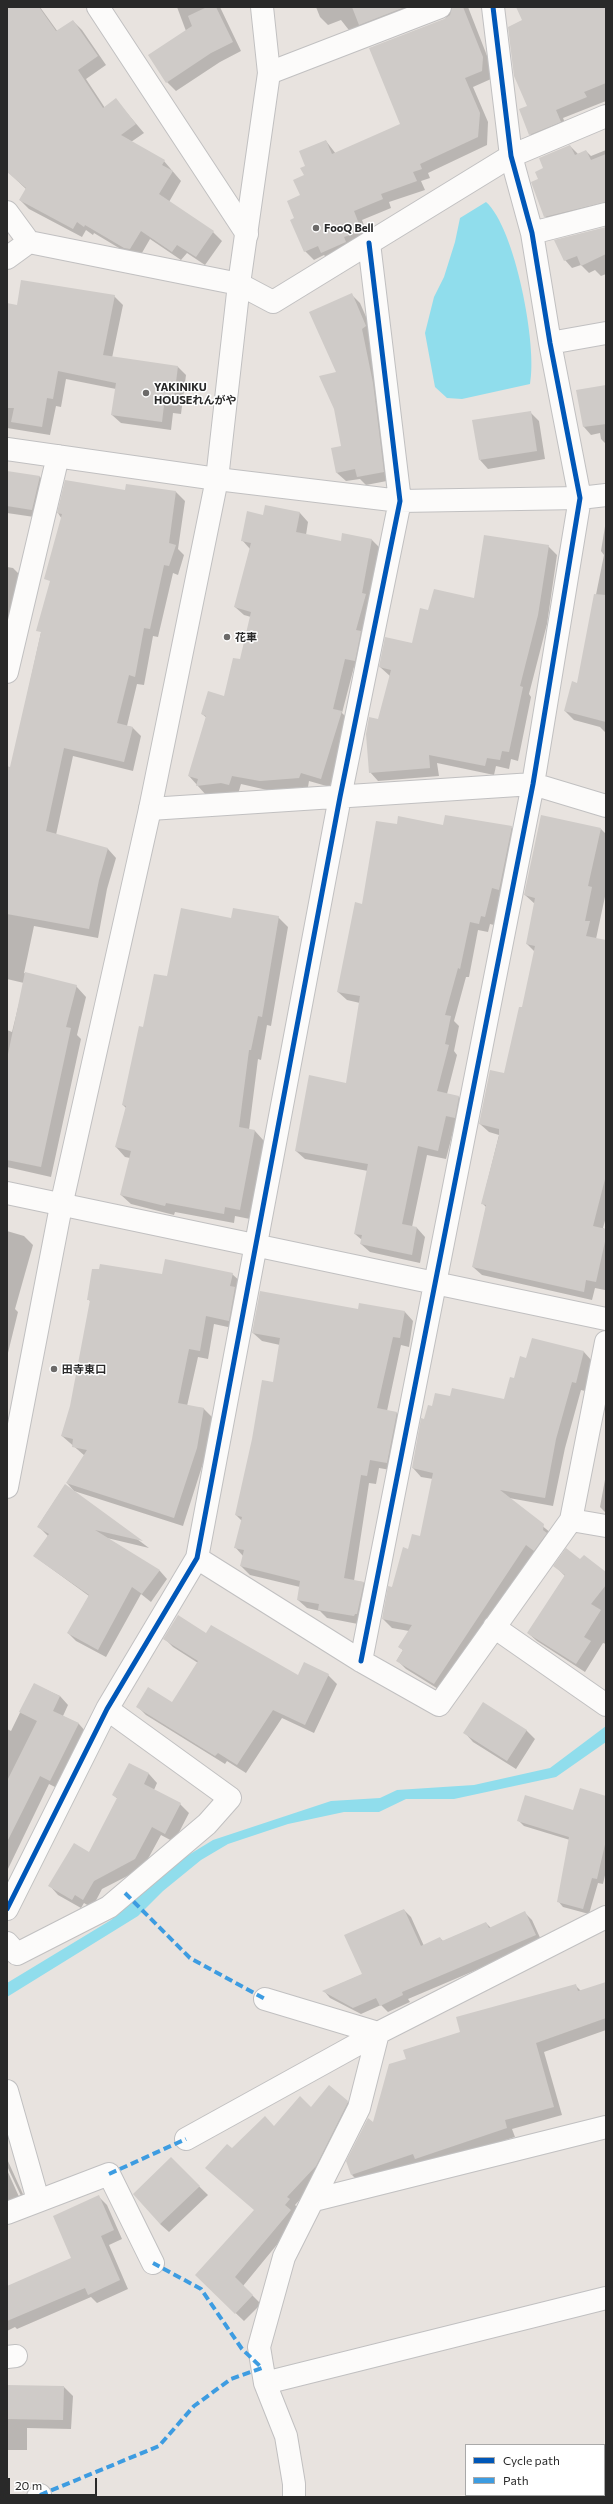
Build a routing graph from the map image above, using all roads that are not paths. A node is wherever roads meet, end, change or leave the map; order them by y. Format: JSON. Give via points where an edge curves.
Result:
{"nodes":[{"id":1,"x":98,"y":7,"type":"edge"},
{"id":2,"x":262,"y":7,"type":"edge"},
{"id":3,"x":440,"y":7,"type":"edge"},
{"id":4,"x":493,"y":7,"type":"edge"},
{"id":5,"x":269,"y":73,"type":"junction"},
{"id":6,"x":606,"y":116,"type":"edge"},
{"id":7,"x":511,"y":156,"type":"junction"},
{"id":8,"x":7,"y":212,"type":"edge"},
{"id":9,"x":606,"y":214,"type":"edge"},
{"id":10,"x":532,"y":233,"type":"junction"},
{"id":11,"x":247,"y":234,"type":"junction"},
{"id":12,"x":29,"y":242,"type":"junction"},
{"id":13,"x":369,"y":243,"type":"junction"},
{"id":14,"x":7,"y":258,"type":"edge"},
{"id":15,"x":240,"y":284,"type":"junction"},
{"id":16,"x":606,"y":333,"type":"edge"},
{"id":17,"x":550,"y":343,"type":"junction"},
{"id":18,"x":7,"y":449,"type":"edge"},
{"id":19,"x":58,"y":456,"type":"junction"},
{"id":20,"x":216,"y":479,"type":"junction"},
{"id":21,"x":606,"y":495,"type":"edge"},
{"id":22,"x":580,"y":498,"type":"junction"},
{"id":23,"x":400,"y":501,"type":"junction"},
{"id":24,"x":7,"y":672,"type":"edge"},
{"id":25,"x":533,"y":784,"type":"junction"},
{"id":26,"x":340,"y":797,"type":"junction"},
{"id":27,"x":606,"y":806,"type":"edge"},
{"id":28,"x":150,"y":809,"type":"junction"},
{"id":29,"x":7,"y":1193,"type":"edge"},
{"id":30,"x":62,"y":1206,"type":"junction"},
{"id":31,"x":254,"y":1246,"type":"junction"},
{"id":32,"x":435,"y":1282,"type":"junction"},
{"id":33,"x":606,"y":1319,"type":"edge"},
{"id":34,"x":606,"y":1342,"type":"edge"},
{"id":35,"x":7,"y":1486,"type":"edge"},
{"id":36,"x":571,"y":1520,"type":"junction"},
{"id":37,"x":606,"y":1526,"type":"edge"},
{"id":38,"x":197,"y":1558,"type":"junction"},
{"id":39,"x":494,"y":1627,"type":"junction"},
{"id":40,"x":361,"y":1661,"type":"junction"},
{"id":41,"x":606,"y":1705,"type":"edge"},
{"id":42,"x":107,"y":1709,"type":"junction"},
{"id":43,"x":7,"y":1909,"type":"edge"},
{"id":44,"x":606,"y":1918,"type":"edge"},
{"id":45,"x":7,"y":1943,"type":"edge"},
{"id":46,"x":265,"y":1999,"type":"dead end"},
{"id":47,"x":378,"y":2033,"type":"junction"},
{"id":48,"x":7,"y":2090,"type":"edge"},
{"id":49,"x":606,"y":2127,"type":"edge"},
{"id":50,"x":186,"y":2139,"type":"dead end"},
{"id":51,"x":38,"y":2200,"type":"junction"},
{"id":52,"x":314,"y":2200,"type":"junction"},
{"id":53,"x":7,"y":2213,"type":"edge"},
{"id":54,"x":153,"y":2263,"type":"dead end"},
{"id":55,"x":606,"y":2298,"type":"edge"},
{"id":56,"x":265,"y":2382,"type":"junction"},
{"id":57,"x":294,"y":2497,"type":"edge"}],
"edges":[{"from":1,"to":11,"type":"street"},
{"from":2,"to":5,"type":"street"},
{"from":3,"to":5,"type":"street"},
{"from":4,"to":7,"type":"street"},
{"from":5,"to":11,"type":"street"},
{"from":6,"to":7,"type":"street"},
{"from":7,"to":10,"type":"street"},
{"from":7,"to":13,"type":"street"},
{"from":8,"to":12,"type":"street"},
{"from":9,"to":10,"type":"street"},
{"from":10,"to":17,"type":"street"},
{"from":11,"to":15,"type":"street"},
{"from":12,"to":14,"type":"street"},
{"from":12,"to":15,"type":"street"},
{"from":13,"to":15,"type":"street","via":[[273,302]]},
{"from":13,"to":23,"type":"street"},
{"from":15,"to":20,"type":"street"},
{"from":16,"to":17,"type":"street"},
{"from":17,"to":22,"type":"street"},
{"from":18,"to":19,"type":"street"},
{"from":19,"to":20,"type":"street"},
{"from":19,"to":24,"type":"street"},
{"from":20,"to":23,"type":"street"},
{"from":20,"to":28,"type":"street"},
{"from":21,"to":22,"type":"street"},
{"from":22,"to":23,"type":"street"},
{"from":22,"to":25,"type":"street"},
{"from":23,"to":26,"type":"street"},
{"from":25,"to":26,"type":"street"},
{"from":25,"to":27,"type":"street"},
{"from":25,"to":32,"type":"street"},
{"from":26,"to":28,"type":"street"},
{"from":26,"to":31,"type":"street"},
{"from":28,"to":30,"type":"street"},
{"from":29,"to":30,"type":"street"},
{"from":30,"to":31,"type":"street"},
{"from":30,"to":35,"type":"street"},
{"from":31,"to":32,"type":"street"},
{"from":31,"to":38,"type":"street"},
{"from":32,"to":33,"type":"street"},
{"from":32,"to":40,"type":"street"},
{"from":34,"to":36,"type":"street"},
{"from":36,"to":37,"type":"street"},
{"from":36,"to":39,"type":"street"},
{"from":38,"to":40,"type":"street"},
{"from":38,"to":42,"type":"street"},
{"from":39,"to":40,"type":"street","via":[[439,1705]]},
{"from":39,"to":41,"type":"street"},
{"from":42,"to":43,"type":"street"},
{"from":42,"to":45,"type":"street","via":[[230,1798],[207,1824],[109,1907],[17,1954]]},
{"from":44,"to":47,"type":"street"},
{"from":46,"to":47,"type":"street"},
{"from":47,"to":50,"type":"street"},
{"from":47,"to":52,"type":"street","via":[[359,2108]]},
{"from":48,"to":51,"type":"street"},
{"from":49,"to":52,"type":"street"},
{"from":51,"to":53,"type":"street"},
{"from":51,"to":54,"type":"street","via":[[109,2174]]},
{"from":52,"to":56,"type":"street","via":[[284,2257],[259,2347]]},
{"from":55,"to":56,"type":"street"},
{"from":56,"to":57,"type":"street","via":[[286,2436]]}]}
